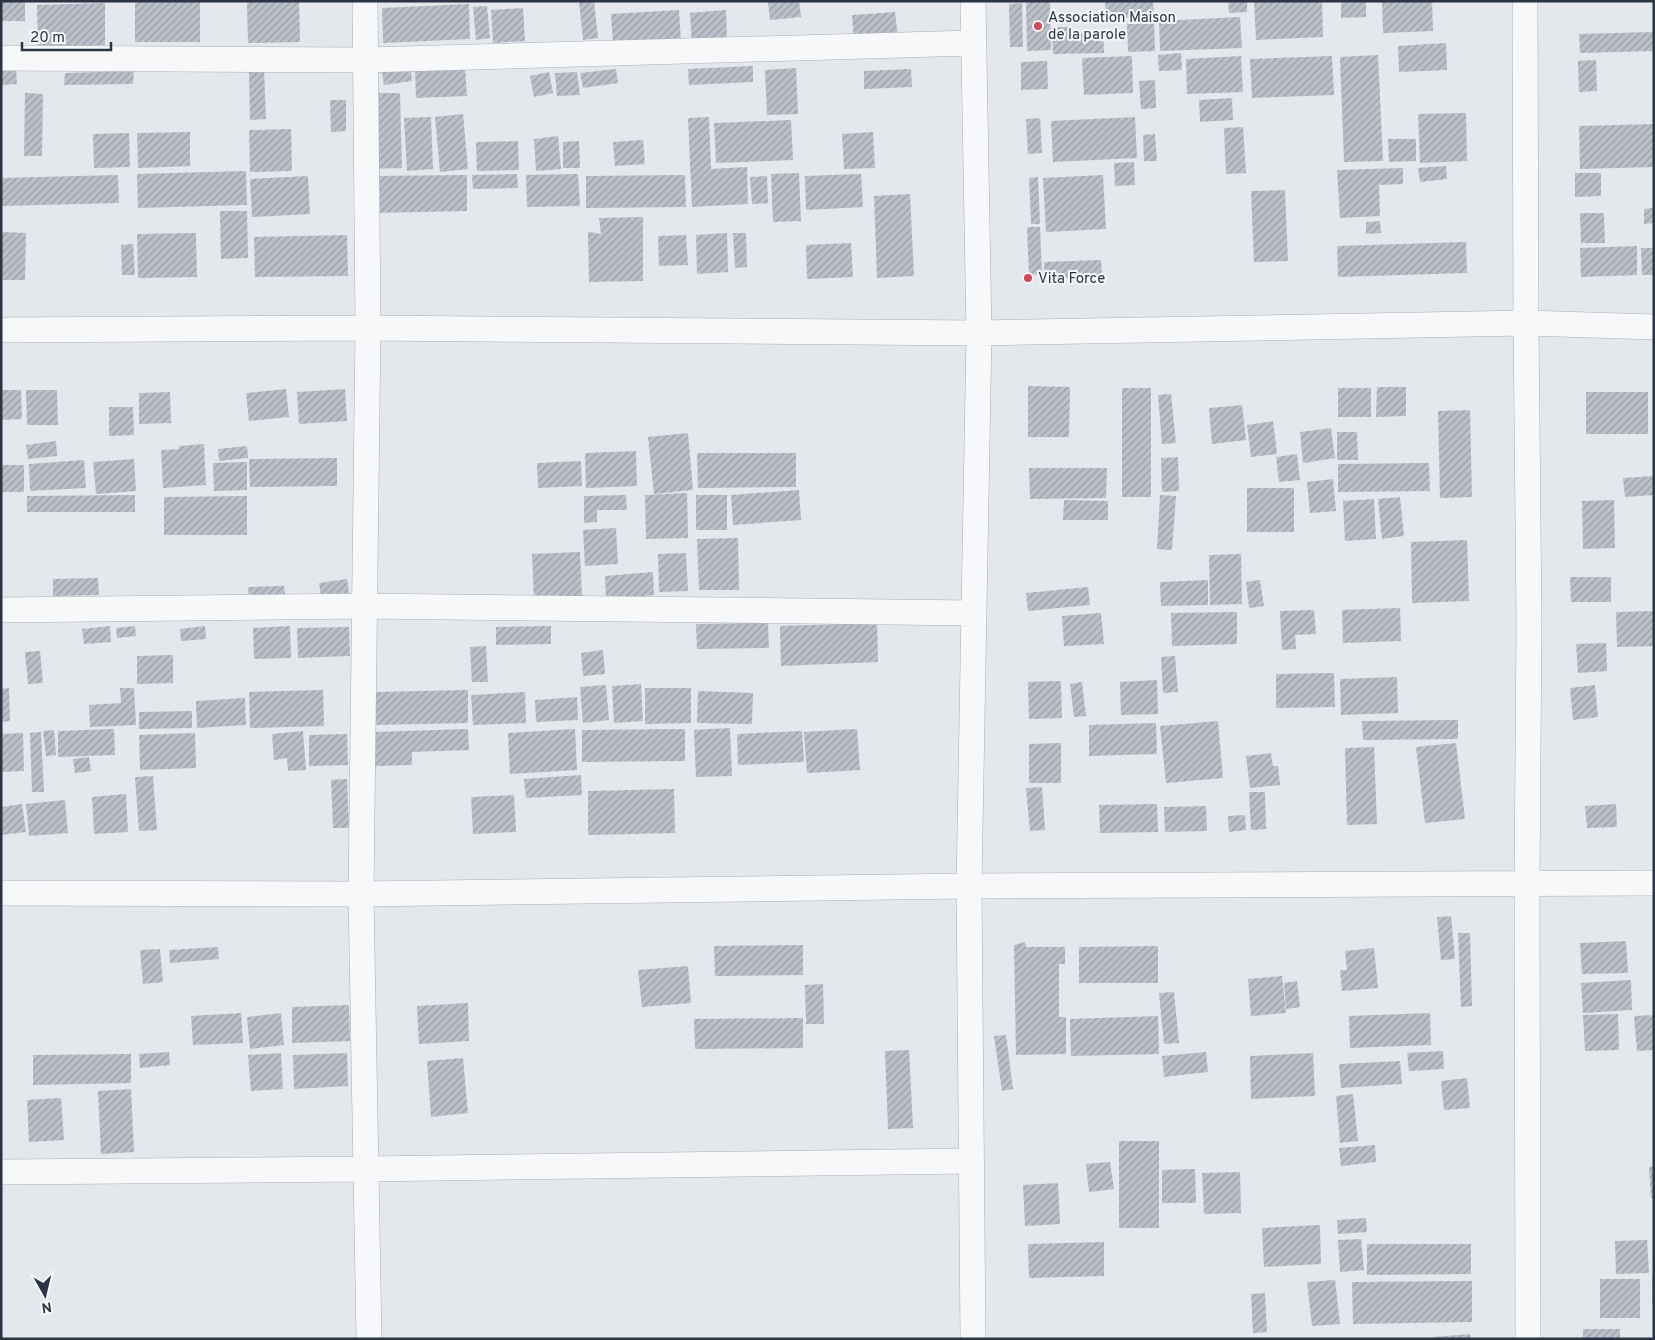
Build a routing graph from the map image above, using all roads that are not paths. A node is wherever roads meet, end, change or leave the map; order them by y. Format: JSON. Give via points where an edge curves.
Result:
{"nodes":[{"id":1,"x":365,"y":1,"type":"edge"},
{"id":2,"x":973,"y":1,"type":"edge"},
{"id":3,"x":1525,"y":1,"type":"edge"},
{"id":4,"x":972,"y":43,"type":"junction"},
{"id":5,"x":1,"y":58,"type":"edge"},
{"id":6,"x":365,"y":60,"type":"junction"},
{"id":7,"x":1526,"y":323,"type":"junction"},
{"id":8,"x":1654,"y":327,"type":"edge"},
{"id":9,"x":368,"y":328,"type":"junction"},
{"id":10,"x":1,"y":330,"type":"edge"},
{"id":11,"x":979,"y":333,"type":"junction"},
{"id":12,"x":364,"y":606,"type":"junction"},
{"id":13,"x":1,"y":610,"type":"edge"},
{"id":14,"x":974,"y":613,"type":"junction"},
{"id":15,"x":1654,"y":883,"type":"edge"},
{"id":16,"x":1527,"y":884,"type":"junction"},
{"id":17,"x":969,"y":886,"type":"junction"},
{"id":18,"x":1,"y":893,"type":"edge"},
{"id":19,"x":362,"y":894,"type":"junction"},
{"id":20,"x":971,"y":1161,"type":"junction"},
{"id":21,"x":365,"y":1170,"type":"junction"},
{"id":22,"x":1,"y":1172,"type":"edge"},
{"id":23,"x":369,"y":1339,"type":"edge"},
{"id":24,"x":974,"y":1339,"type":"edge"},
{"id":25,"x":1528,"y":1339,"type":"edge"}],
"edges":[{"from":1,"to":6,"type":"street"},
{"from":2,"to":4,"type":"street"},
{"from":3,"to":7,"type":"street"},
{"from":4,"to":6,"type":"street"},
{"from":4,"to":11,"type":"street"},
{"from":5,"to":6,"type":"street"},
{"from":6,"to":9,"type":"street"},
{"from":7,"to":8,"type":"street"},
{"from":7,"to":11,"type":"street"},
{"from":7,"to":16,"type":"street"},
{"from":9,"to":10,"type":"street"},
{"from":9,"to":11,"type":"street"},
{"from":9,"to":12,"type":"street"},
{"from":11,"to":14,"type":"street"},
{"from":12,"to":13,"type":"street"},
{"from":12,"to":14,"type":"street"},
{"from":12,"to":19,"type":"street"},
{"from":14,"to":17,"type":"street"},
{"from":15,"to":16,"type":"street"},
{"from":16,"to":17,"type":"street"},
{"from":16,"to":25,"type":"street"},
{"from":17,"to":19,"type":"street"},
{"from":17,"to":20,"type":"street"},
{"from":18,"to":19,"type":"street"},
{"from":19,"to":21,"type":"street"},
{"from":20,"to":21,"type":"street"},
{"from":20,"to":24,"type":"street"},
{"from":21,"to":22,"type":"street"},
{"from":21,"to":23,"type":"street"}]}
